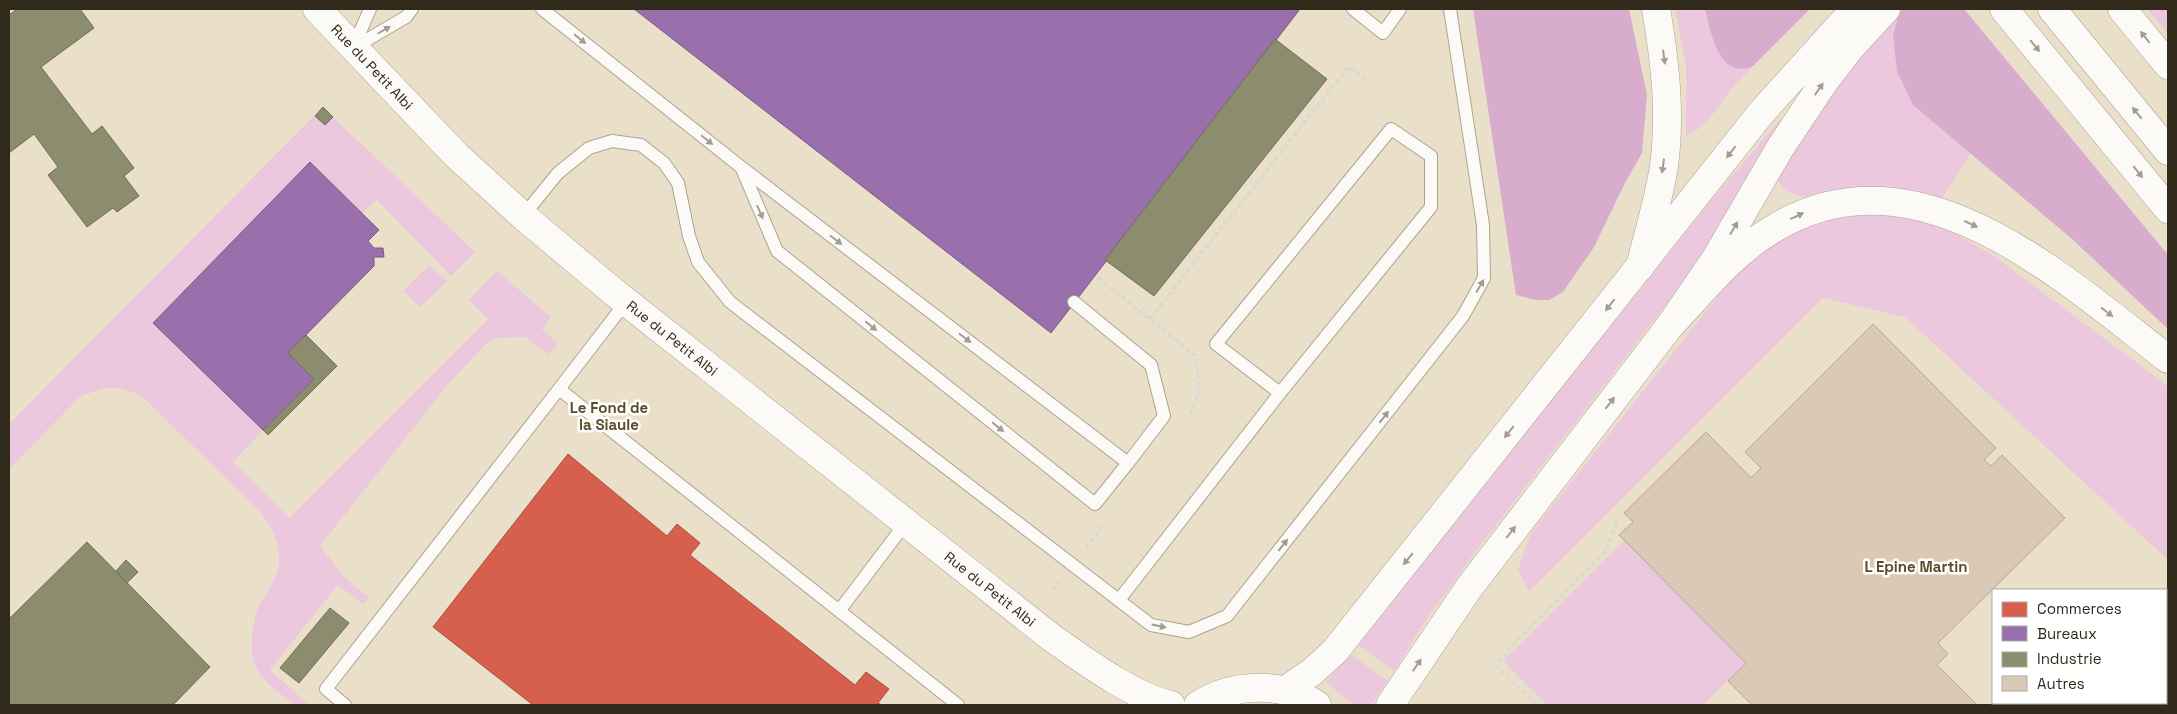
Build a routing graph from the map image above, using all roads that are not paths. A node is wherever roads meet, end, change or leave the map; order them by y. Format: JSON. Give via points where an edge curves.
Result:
{"nodes":[{"id":1,"x":317,"y":9,"type":"edge"},
{"id":2,"x":370,"y":9,"type":"edge"},
{"id":3,"x":412,"y":9,"type":"edge"},
{"id":4,"x":542,"y":9,"type":"edge"},
{"id":5,"x":1353,"y":9,"type":"edge"},
{"id":6,"x":1400,"y":9,"type":"edge"},
{"id":7,"x":1450,"y":9,"type":"edge"},
{"id":8,"x":1656,"y":9,"type":"edge"},
{"id":9,"x":1855,"y":9,"type":"edge"},
{"id":10,"x":1886,"y":9,"type":"edge"},
{"id":11,"x":2004,"y":9,"type":"edge"},
{"id":12,"x":2052,"y":9,"type":"edge"},
{"id":13,"x":2122,"y":9,"type":"edge"},
{"id":14,"x":353,"y":48,"type":"junction"},
{"id":15,"x":2168,"y":65,"type":"edge"},
{"id":16,"x":2168,"y":151,"type":"edge"},
{"id":17,"x":741,"y":167,"type":"junction"},
{"id":18,"x":2168,"y":209,"type":"edge"},
{"id":19,"x":523,"y":216,"type":"junction"},
{"id":20,"x":1640,"y":267,"type":"junction"},
{"id":21,"x":626,"y":302,"type":"junction"},
{"id":22,"x":1074,"y":302,"type":"dead end"},
{"id":23,"x":1669,"y":327,"type":"junction"},
{"id":24,"x":2168,"y":359,"type":"edge"},
{"id":25,"x":559,"y":389,"type":"junction"},
{"id":26,"x":1280,"y":393,"type":"junction"},
{"id":27,"x":1128,"y":463,"type":"junction"},
{"id":28,"x":905,"y":524,"type":"junction"},
{"id":29,"x":1118,"y":600,"type":"junction"},
{"id":30,"x":839,"y":611,"type":"junction"},
{"id":31,"x":1052,"y":638,"type":"junction"},
{"id":32,"x":1284,"y":691,"type":"junction"},
{"id":33,"x":345,"y":705,"type":"edge"},
{"id":34,"x":958,"y":705,"type":"edge"},
{"id":35,"x":1122,"y":705,"type":"edge"},
{"id":36,"x":1171,"y":705,"type":"edge"},
{"id":37,"x":1198,"y":705,"type":"edge"},
{"id":38,"x":1317,"y":705,"type":"edge"},
{"id":39,"x":1390,"y":705,"type":"edge"}],
"edges":[{"from":1,"to":14,"type":"main road","name":"Rue du Petit Albi"},
{"from":2,"to":14,"type":"lane"},
{"from":14,"to":3,"type":"lane","one_way":true,"via":[[406,18]]},
{"from":4,"to":17,"type":"lane","one_way":true},
{"from":5,"to":6,"type":"lane","via":[[1383,33]]},
{"from":29,"to":7,"type":"lane","one_way":true,"via":[[1151,625],[1189,632],[1228,616],[1463,316],[1484,278],[1483,224]]},
{"from":8,"to":20,"type":"main road","one_way":true,"via":[[1666,71],[1668,117],[1664,167]]},
{"from":9,"to":20,"type":"main road","one_way":true,"via":[[1761,113]]},
{"from":23,"to":10,"type":"main road","one_way":true,"via":[[1716,258],[1780,148],[1824,82]]},
{"from":11,"to":18,"type":"main road","one_way":true},
{"from":16,"to":12,"type":"main road","one_way":true},
{"from":15,"to":13,"type":"main road","one_way":true},
{"from":14,"to":19,"type":"main road","name":"Rue du Petit Albi","via":[[456,155]]},
{"from":17,"to":27,"type":"lane","one_way":true},
{"from":17,"to":27,"type":"lane","one_way":true,"via":[[777,251],[1095,504]]},
{"from":19,"to":21,"type":"main road","name":"Rue du Petit Albi"},
{"from":19,"to":29,"type":"lane","via":[[558,173],[589,148],[612,140],[641,145],[664,163],[678,183],[688,236],[698,262],[730,302]]},
{"from":20,"to":32,"type":"main road","one_way":true,"via":[[1335,651]]},
{"from":21,"to":25,"type":"lane"},
{"from":21,"to":28,"type":"main road","name":"Rue du Petit Albi"},
{"from":22,"to":27,"type":"lane","via":[[1151,365],[1164,416]]},
{"from":23,"to":24,"type":"main road","one_way":true,"via":[[1720,272],[1772,229],[1823,206],[1885,200],[1959,218],[1986,231],[2061,278]]},
{"from":39,"to":23,"type":"main road","one_way":true,"via":[[1468,589]]},
{"from":25,"to":30,"type":"lane"},
{"from":25,"to":33,"type":"lane","via":[[326,689]]},
{"from":26,"to":26,"type":"lane","via":[[1430,206],[1431,156],[1390,129],[1216,344]]},
{"from":26,"to":29,"type":"lane"},
{"from":28,"to":30,"type":"lane"},
{"from":28,"to":31,"type":"main road","name":"Rue du Petit Albi"},
{"from":30,"to":34,"type":"lane"},
{"from":31,"to":35,"type":"main road","name":"Rue du Petit Albi"},
{"from":31,"to":36,"type":"main road","name":"Rue du Petit Albi","via":[[1133,689]]},
{"from":32,"to":37,"type":"main road","via":[[1268,688],[1235,690]]},
{"from":32,"to":38,"type":"main road"}]}
